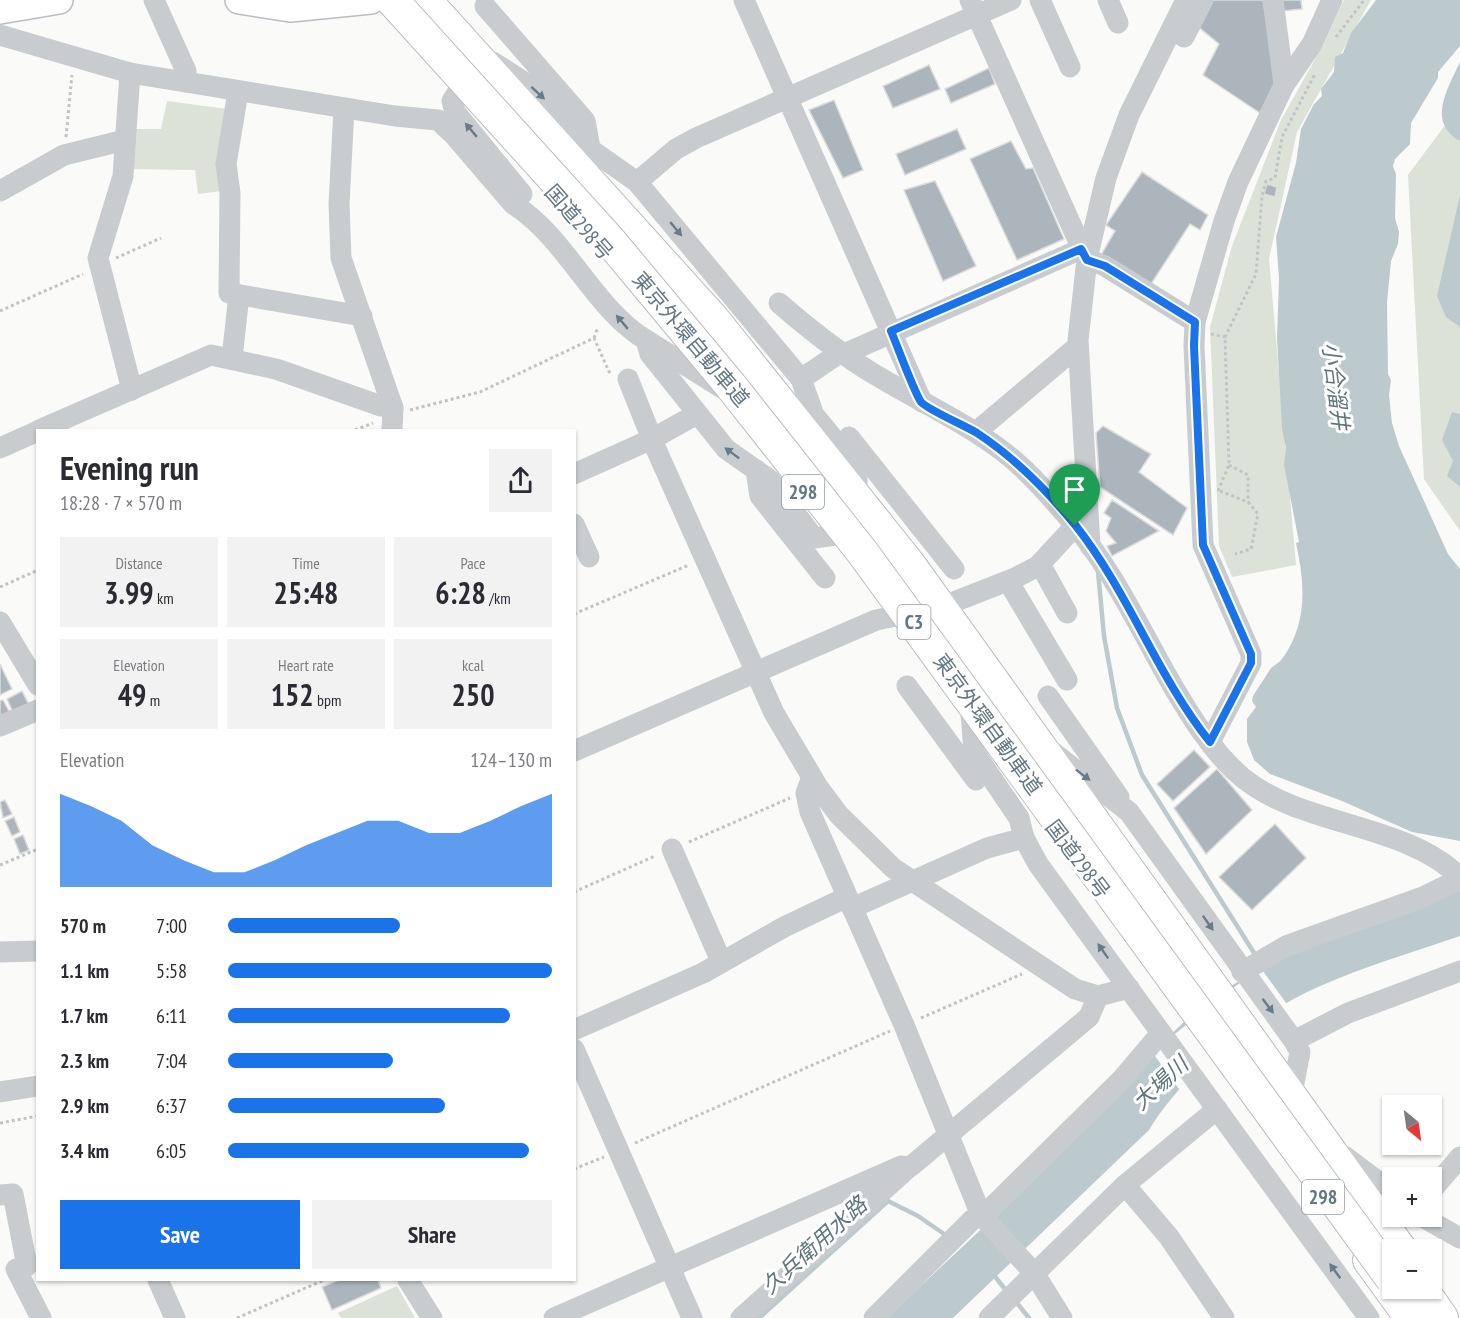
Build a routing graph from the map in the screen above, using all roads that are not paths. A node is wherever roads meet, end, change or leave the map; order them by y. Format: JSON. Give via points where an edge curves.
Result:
{"nodes":[{"id":1,"x":59,"y":0,"type":"edge"},
{"id":2,"x":154,"y":0,"type":"edge"},
{"id":3,"x":239,"y":0,"type":"edge"},
{"id":4,"x":371,"y":0,"type":"edge"},
{"id":5,"x":381,"y":0,"type":"edge"},
{"id":6,"x":392,"y":0,"type":"edge"},
{"id":7,"x":417,"y":0,"type":"edge"},
{"id":8,"x":425,"y":0,"type":"edge"},
{"id":9,"x":744,"y":0,"type":"edge"},
{"id":10,"x":1011,"y":0,"type":"edge"},
{"id":11,"x":1040,"y":0,"type":"edge"},
{"id":12,"x":1108,"y":0,"type":"edge"},
{"id":13,"x":1186,"y":0,"type":"edge"},
{"id":14,"x":1203,"y":0,"type":"edge"},
{"id":15,"x":1273,"y":0,"type":"edge"},
{"id":16,"x":1332,"y":0,"type":"edge"},
{"id":17,"x":485,"y":6,"type":"dead end"},
{"id":18,"x":973,"y":8,"type":"edge"},
{"id":19,"x":0,"y":10,"type":"edge"},
{"id":20,"x":1118,"y":23,"type":"dead end"},
{"id":21,"x":0,"y":35,"type":"edge"},
{"id":22,"x":472,"y":49,"type":"junction"},
{"id":23,"x":1070,"y":68,"type":"dead end"},
{"id":24,"x":130,"y":73,"type":"junction"},
{"id":25,"x":186,"y":82,"type":"junction"},
{"id":26,"x":1284,"y":85,"type":"junction"},
{"id":27,"x":461,"y":87,"type":"junction"},
{"id":28,"x":238,"y":92,"type":"junction"},
{"id":29,"x":787,"y":98,"type":"junction"},
{"id":30,"x":344,"y":108,"type":"junction"},
{"id":31,"x":125,"y":140,"type":"junction"},
{"id":32,"x":590,"y":149,"type":"junction"},
{"id":33,"x":1128,"y":157,"type":"dead end"},
{"id":34,"x":637,"y":183,"type":"junction"},
{"id":35,"x":0,"y":191,"type":"edge"},
{"id":36,"x":526,"y":212,"type":"junction"},
{"id":37,"x":1085,"y":256,"type":"junction"},
{"id":38,"x":239,"y":295,"type":"junction"},
{"id":39,"x":779,"y":303,"type":"dead end"},
{"id":40,"x":362,"y":316,"type":"junction"},
{"id":41,"x":1195,"y":322,"type":"junction"},
{"id":42,"x":891,"y":331,"type":"junction"},
{"id":43,"x":646,"y":340,"type":"junction"},
{"id":44,"x":1078,"y":346,"type":"junction"},
{"id":45,"x":842,"y":353,"type":"junction"},
{"id":46,"x":232,"y":358,"type":"junction"},
{"id":47,"x":801,"y":379,"type":"junction"},
{"id":48,"x":620,"y":380,"type":"road end"},
{"id":49,"x":722,"y":388,"type":"junction"},
{"id":50,"x":132,"y":390,"type":"junction"},
{"id":51,"x":810,"y":401,"type":"junction"},
{"id":52,"x":922,"y":402,"type":"junction"},
{"id":53,"x":697,"y":414,"type":"junction"},
{"id":54,"x":393,"y":418,"type":"edge"},
{"id":55,"x":43,"y":429,"type":"edge"},
{"id":56,"x":36,"y":432,"type":"edge"},
{"id":57,"x":976,"y":432,"type":"junction"},
{"id":58,"x":651,"y":439,"type":"junction"},
{"id":59,"x":0,"y":448,"type":"edge"},
{"id":60,"x":756,"y":470,"type":"junction"},
{"id":61,"x":576,"y":473,"type":"edge"},
{"id":62,"x":857,"y":500,"type":"junction"},
{"id":63,"x":1075,"y":526,"type":"junction"},
{"id":64,"x":576,"y":528,"type":"edge"},
{"id":65,"x":836,"y":535,"type":"junction"},
{"id":66,"x":1090,"y":546,"type":"junction"},
{"id":67,"x":589,"y":557,"type":"dead end"},
{"id":68,"x":1040,"y":564,"type":"junction"},
{"id":69,"x":954,"y":569,"type":"dead end"},
{"id":70,"x":825,"y":578,"type":"dead end"},
{"id":71,"x":1008,"y":581,"type":"junction"},
{"id":72,"x":941,"y":607,"type":"junction"},
{"id":73,"x":1067,"y":613,"type":"dead end"},
{"id":74,"x":899,"y":618,"type":"junction"},
{"id":75,"x":0,"y":622,"type":"edge"},
{"id":76,"x":756,"y":672,"type":"junction"},
{"id":77,"x":1067,"y":680,"type":"dead end"},
{"id":78,"x":36,"y":682,"type":"edge"},
{"id":79,"x":907,"y":686,"type":"dead end"},
{"id":80,"x":1048,"y":696,"type":"dead end"},
{"id":81,"x":36,"y":711,"type":"edge"},
{"id":82,"x":971,"y":713,"type":"junction"},
{"id":83,"x":0,"y":726,"type":"edge"},
{"id":84,"x":1036,"y":741,"type":"junction"},
{"id":85,"x":1210,"y":742,"type":"junction"},
{"id":86,"x":576,"y":750,"type":"edge"},
{"id":87,"x":812,"y":777,"type":"junction"},
{"id":88,"x":1129,"y":812,"type":"junction"},
{"id":89,"x":1024,"y":838,"type":"junction"},
{"id":90,"x":672,"y":849,"type":"dead end"},
{"id":91,"x":1460,"y":878,"type":"edge"},
{"id":92,"x":911,"y":881,"type":"junction"},
{"id":93,"x":850,"y":903,"type":"junction"},
{"id":94,"x":36,"y":951,"type":"edge"},
{"id":95,"x":0,"y":952,"type":"edge"},
{"id":96,"x":721,"y":961,"type":"junction"},
{"id":97,"x":1460,"y":971,"type":"edge"},
{"id":98,"x":1242,"y":972,"type":"junction"},
{"id":99,"x":1129,"y":988,"type":"junction"},
{"id":100,"x":1098,"y":996,"type":"junction"},
{"id":101,"x":576,"y":1029,"type":"edge"},
{"id":102,"x":1161,"y":1033,"type":"junction"},
{"id":103,"x":1294,"y":1041,"type":"junction"},
{"id":104,"x":576,"y":1053,"type":"edge"},
{"id":105,"x":36,"y":1086,"type":"edge"},
{"id":106,"x":0,"y":1092,"type":"edge"},
{"id":107,"x":1291,"y":1098,"type":"junction"},
{"id":108,"x":1212,"y":1103,"type":"junction"},
{"id":109,"x":1311,"y":1125,"type":"junction"},
{"id":110,"x":949,"y":1133,"type":"junction"},
{"id":111,"x":1460,"y":1157,"type":"edge"},
{"id":112,"x":910,"y":1167,"type":"junction"},
{"id":113,"x":1442,"y":1178,"type":"edge"},
{"id":114,"x":1125,"y":1185,"type":"junction"},
{"id":115,"x":1382,"y":1185,"type":"edge"},
{"id":116,"x":0,"y":1195,"type":"edge"},
{"id":117,"x":983,"y":1218,"type":"junction"},
{"id":118,"x":1440,"y":1227,"type":"edge"},
{"id":119,"x":1460,"y":1238,"type":"edge"},
{"id":120,"x":1384,"y":1239,"type":"edge"},
{"id":121,"x":1393,"y":1239,"type":"edge"},
{"id":122,"x":1382,"y":1266,"type":"edge"},
{"id":123,"x":20,"y":1268,"type":"edge"},
{"id":124,"x":669,"y":1268,"type":"junction"},
{"id":125,"x":1027,"y":1280,"type":"junction"},
{"id":126,"x":158,"y":1281,"type":"edge"},
{"id":127,"x":409,"y":1281,"type":"edge"},
{"id":128,"x":1406,"y":1299,"type":"edge"},
{"id":129,"x":1429,"y":1299,"type":"edge"},
{"id":130,"x":1437,"y":1299,"type":"edge"},
{"id":131,"x":996,"y":1311,"type":"edge"},
{"id":132,"x":41,"y":1318,"type":"edge"},
{"id":133,"x":175,"y":1318,"type":"edge"},
{"id":134,"x":432,"y":1318,"type":"edge"},
{"id":135,"x":554,"y":1318,"type":"edge"},
{"id":136,"x":692,"y":1318,"type":"edge"},
{"id":137,"x":741,"y":1318,"type":"edge"},
{"id":138,"x":874,"y":1318,"type":"edge"},
{"id":139,"x":1062,"y":1318,"type":"edge"},
{"id":140,"x":1224,"y":1318,"type":"edge"},
{"id":141,"x":1369,"y":1318,"type":"edge"},
{"id":142,"x":1411,"y":1318,"type":"edge"},
{"id":143,"x":1419,"y":1318,"type":"edge"},
{"id":144,"x":1442,"y":1318,"type":"edge"},
{"id":145,"x":1450,"y":1318,"type":"edge"}],
"edges":[{"from":1,"to":19,"type":"main road"},
{"from":2,"to":25,"type":"street","via":[[186,71]]},
{"from":3,"to":4,"type":"main road","via":[[290,8]]},
{"from":5,"to":27,"type":"highway","name":"国道298号","number":"298"},
{"from":6,"to":122,"type":"highway","name":"東京外環自動車道","number":"C3","bridge":true,"via":[[610,242],[863,553]]},
{"from":7,"to":120,"type":"highway","name":"東京外環自動車道","number":"C3","via":[[623,229],[746,374],[1016,729]]},
{"from":8,"to":22,"type":"highway","name":"国道298号","number":"298"},
{"from":9,"to":29,"type":"street"},
{"from":10,"to":18,"type":"street"},
{"from":11,"to":23,"type":"street"},
{"from":12,"to":20,"type":"street"},
{"from":13,"to":37,"type":"street","via":[[1129,115],[1106,178]]},
{"from":14,"to":33,"type":"street","via":[[1151,101]]},
{"from":15,"to":26,"type":"street"},
{"from":16,"to":26,"type":"street","via":[[1312,44]]},
{"from":17,"to":32,"type":"street","via":[[585,121]]},
{"from":18,"to":29,"type":"street"},
{"from":18,"to":37,"type":"street"},
{"from":21,"to":24,"type":"street"},
{"from":22,"to":32,"type":"street","one_way":true,"via":[[535,89]]},
{"from":22,"to":62,"type":"highway","name":"国道298号","number":"298","via":[[714,320]]},
{"from":24,"to":25,"type":"street"},
{"from":24,"to":31,"type":"street"},
{"from":25,"to":28,"type":"street"},
{"from":26,"to":41,"type":"street","via":[[1238,182]]},
{"from":36,"to":27,"type":"street","one_way":true,"via":[[521,191],[455,112],[452,102]]},
{"from":27,"to":49,"type":"highway","name":"国道298号","number":"298"},
{"from":28,"to":30,"type":"street"},
{"from":28,"to":38,"type":"street","via":[[226,164],[230,193],[229,293]]},
{"from":29,"to":34,"type":"street","via":[[676,149]]},
{"from":29,"to":42,"type":"street"},
{"from":30,"to":36,"type":"street","via":[[438,120],[513,204]]},
{"from":30,"to":40,"type":"street","via":[[339,204],[341,258]]},
{"from":31,"to":35,"type":"street","via":[[64,155]]},
{"from":31,"to":50,"type":"street","via":[[120,192],[98,258]]},
{"from":32,"to":34,"type":"street"},
{"from":34,"to":47,"type":"street","one_way":true},
{"from":43,"to":36,"type":"street","one_way":true,"via":[[628,329]]},
{"from":37,"to":41,"type":"street"},
{"from":37,"to":42,"type":"street"},
{"from":37,"to":44,"type":"street"},
{"from":38,"to":40,"type":"street"},
{"from":38,"to":46,"type":"street"},
{"from":39,"to":45,"type":"street"},
{"from":40,"to":54,"type":"street"},
{"from":41,"to":85,"type":"street","via":[[1194,346],[1211,490],[1203,545],[1251,654],[1251,663]]},
{"from":42,"to":45,"type":"street"},
{"from":42,"to":52,"type":"street"},
{"from":43,"to":49,"type":"street"},
{"from":43,"to":53,"type":"street","via":[[650,354]]},
{"from":44,"to":57,"type":"street"},
{"from":44,"to":66,"type":"street"},
{"from":45,"to":47,"type":"street"},
{"from":45,"to":52,"type":"street"},
{"from":46,"to":50,"type":"street","via":[[211,355]]},
{"from":46,"to":54,"type":"street"},
{"from":47,"to":51,"type":"street"},
{"from":48,"to":58,"type":"street"},
{"from":49,"to":65,"type":"highway","name":"国道298号","number":"298"},
{"from":50,"to":55,"type":"street"},
{"from":51,"to":62,"type":"street","via":[[814,415],[851,460],[857,477]]},
{"from":51,"to":69,"type":"street","via":[[829,411]]},
{"from":52,"to":57,"type":"street"},
{"from":53,"to":58,"type":"street"},
{"from":60,"to":53,"type":"street","one_way":true,"via":[[726,449]]},
{"from":56,"to":59,"type":"street"},
{"from":57,"to":63,"type":"street","via":[[1028,473]]},
{"from":58,"to":61,"type":"street"},
{"from":58,"to":76,"type":"street"},
{"from":60,"to":65,"type":"street","via":[[770,480],[814,538]]},
{"from":60,"to":70,"type":"street","via":[[760,496]]},
{"from":62,"to":72,"type":"highway","name":"国道298号","number":"298"},
{"from":63,"to":66,"type":"street"},
{"from":63,"to":68,"type":"street"},
{"from":64,"to":67,"type":"street"},
{"from":65,"to":74,"type":"highway","name":"国道298号","number":"298"},
{"from":66,"to":85,"type":"street"},
{"from":68,"to":71,"type":"street"},
{"from":68,"to":73,"type":"street"},
{"from":71,"to":72,"type":"street"},
{"from":71,"to":77,"type":"street"},
{"from":72,"to":74,"type":"street"},
{"from":72,"to":84,"type":"highway","name":"国道298号","number":"298"},
{"from":74,"to":76,"type":"street","via":[[876,620]]},
{"from":74,"to":82,"type":"highway","name":"国道298号","number":"298"},
{"from":75,"to":78,"type":"street"},
{"from":76,"to":86,"type":"street"},
{"from":76,"to":87,"type":"street","via":[[774,713]]},
{"from":79,"to":89,"type":"street","via":[[1008,823]]},
{"from":80,"to":88,"type":"street"},
{"from":81,"to":83,"type":"street"},
{"from":82,"to":89,"type":"street","via":[[974,752],[1019,818]]},
{"from":82,"to":142,"type":"highway","name":"国道298号","number":"298"},
{"from":84,"to":88,"type":"street","one_way":true},
{"from":84,"to":107,"type":"highway","name":"国道298号","number":"298"},
{"from":85,"to":91,"type":"street","via":[[1243,778],[1262,791],[1406,845]]},
{"from":87,"to":92,"type":"street","via":[[867,845]]},
{"from":87,"to":93,"type":"street","via":[[806,794],[810,812]]},
{"from":88,"to":98,"type":"street","one_way":true},
{"from":89,"to":92,"type":"street","via":[[987,848]]},
{"from":99,"to":89,"type":"street","one_way":true,"via":[[1038,864]]},
{"from":90,"to":96,"type":"street"},
{"from":91,"to":98,"type":"street","via":[[1423,897],[1286,946]]},
{"from":92,"to":93,"type":"street"},
{"from":92,"to":100,"type":"street","via":[[1076,989]]},
{"from":93,"to":96,"type":"street","via":[[784,927]]},
{"from":93,"to":110,"type":"street"},
{"from":94,"to":95,"type":"street"},
{"from":96,"to":101,"type":"street"},
{"from":97,"to":103,"type":"street","via":[[1357,1009]]},
{"from":98,"to":103,"type":"street","one_way":true},
{"from":99,"to":100,"type":"street"},
{"from":99,"to":102,"type":"street"},
{"from":100,"to":110,"type":"street","via":[[1089,1017]]},
{"from":102,"to":108,"type":"street"},
{"from":102,"to":117,"type":"street","via":[[1122,1079]]},
{"from":103,"to":107,"type":"street","via":[[1300,1052]]},
{"from":104,"to":124,"type":"street"},
{"from":105,"to":106,"type":"street"},
{"from":107,"to":109,"type":"highway","name":"国道298号","number":"298"},
{"from":108,"to":114,"type":"street"},
{"from":141,"to":108,"type":"street","one_way":true},
{"from":109,"to":115,"type":"street"},
{"from":109,"to":121,"type":"highway","name":"国道298号","number":"298"},
{"from":110,"to":112,"type":"street"},
{"from":110,"to":117,"type":"street"},
{"from":111,"to":113,"type":"street"},
{"from":112,"to":124,"type":"street","via":[[902,1166]]},
{"from":112,"to":137,"type":"street"},
{"from":114,"to":125,"type":"street"},
{"from":114,"to":140,"type":"street","via":[[1169,1238]]},
{"from":116,"to":123,"type":"street","via":[[13,1194]]},
{"from":117,"to":125,"type":"street"},
{"from":117,"to":138,"type":"street","via":[[972,1221]]},
{"from":118,"to":119,"type":"street"},
{"from":123,"to":132,"type":"street"},
{"from":124,"to":135,"type":"street"},
{"from":124,"to":136,"type":"street"},
{"from":125,"to":131,"type":"street"},
{"from":125,"to":139,"type":"street"},
{"from":126,"to":133,"type":"street"},
{"from":127,"to":134,"type":"street"},
{"from":128,"to":143,"type":"highway"},
{"from":129,"to":144,"type":"highway"},
{"from":130,"to":145,"type":"highway"}]}
